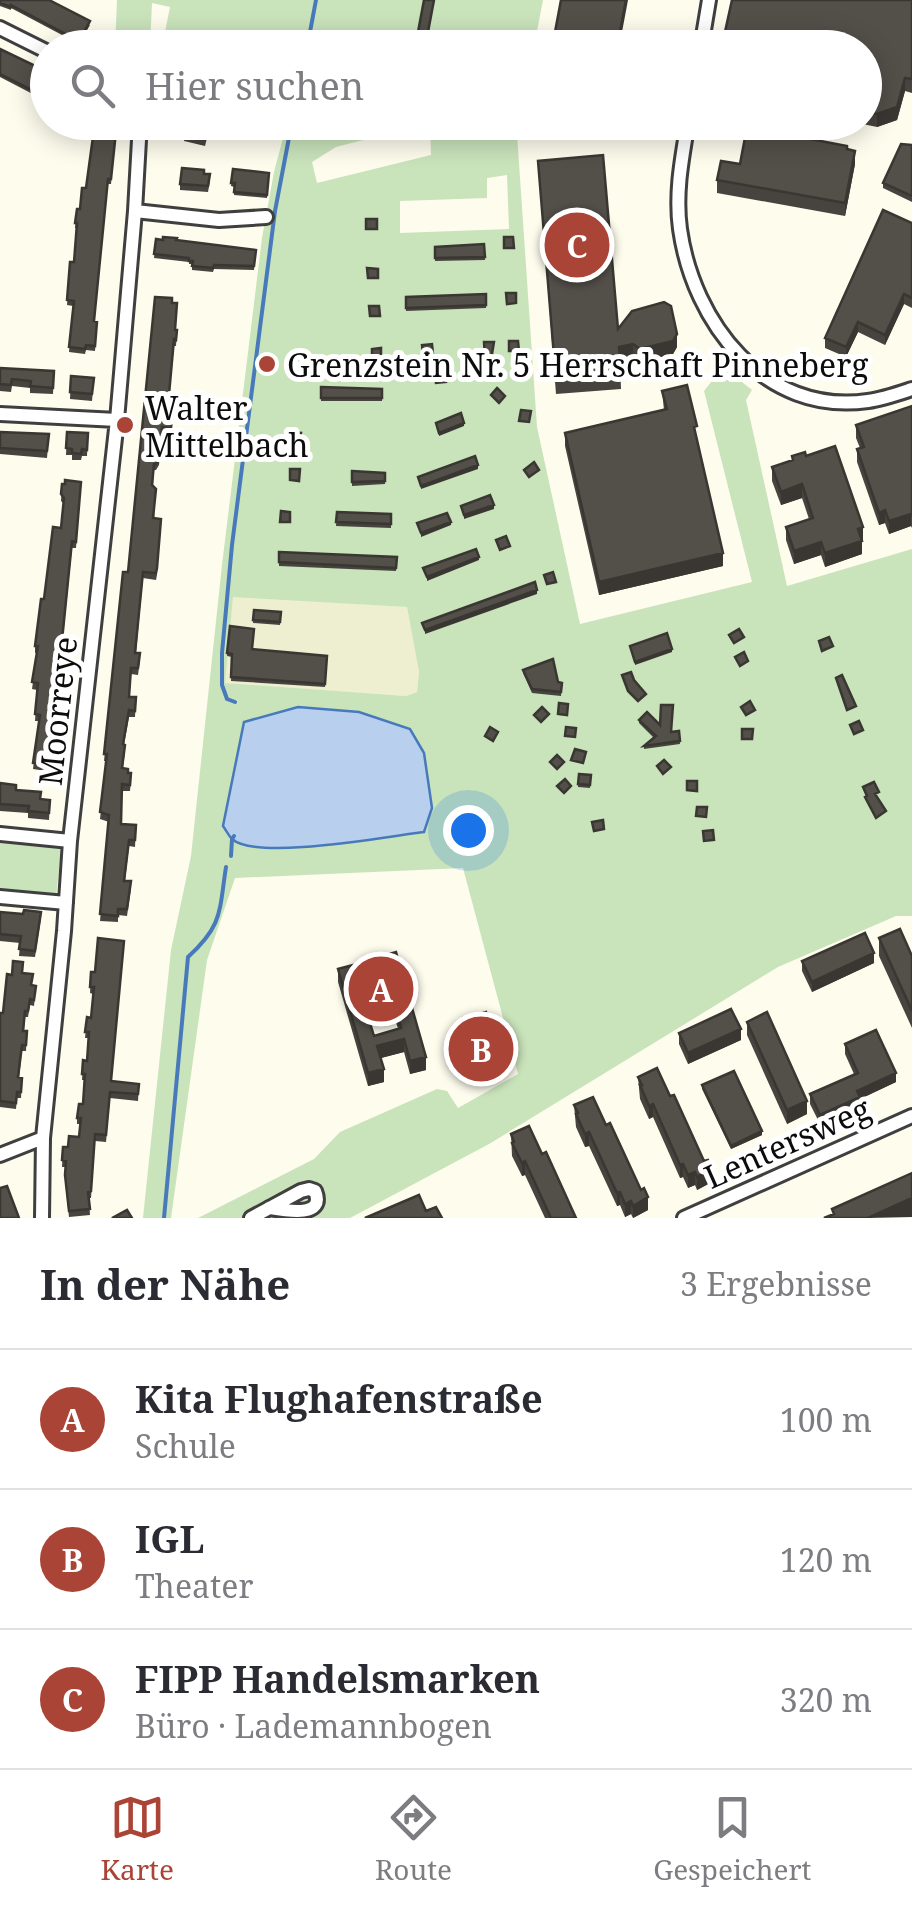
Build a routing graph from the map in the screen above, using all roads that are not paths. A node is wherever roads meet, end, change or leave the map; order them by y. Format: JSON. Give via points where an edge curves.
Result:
{"nodes":[{"id":1,"x":709,"y":0,"type":"edge"},
{"id":2,"x":0,"y":28,"type":"edge"},
{"id":3,"x":704,"y":30,"type":"edge"},
{"id":4,"x":30,"y":43,"type":"edge"},
{"id":5,"x":139,"y":140,"type":"edge"},
{"id":6,"x":685,"y":140,"type":"edge"},
{"id":7,"x":135,"y":210,"type":"junction"},
{"id":8,"x":266,"y":217,"type":"dead end"},
{"id":9,"x":912,"y":388,"type":"edge"},
{"id":10,"x":0,"y":414,"type":"edge"},
{"id":11,"x":116,"y":420,"type":"junction"},
{"id":12,"x":0,"y":834,"type":"edge"},
{"id":13,"x":70,"y":841,"type":"junction"},
{"id":14,"x":0,"y":897,"type":"edge"},
{"id":15,"x":66,"y":903,"type":"junction"},
{"id":16,"x":912,"y":1116,"type":"edge"},
{"id":17,"x":43,"y":1138,"type":"junction"},
{"id":18,"x":0,"y":1155,"type":"edge"},
{"id":19,"x":270,"y":1208,"type":"dead end"},
{"id":20,"x":42,"y":1218,"type":"edge"},
{"id":21,"x":252,"y":1218,"type":"edge"},
{"id":22,"x":684,"y":1218,"type":"edge"}],
"edges":[{"from":1,"to":3,"type":"street"},
{"from":2,"to":4,"type":"street"},
{"from":5,"to":7,"type":"street","name":"Moorreye"},
{"from":6,"to":9,"type":"street","via":[[681,233],[696,289],[733,350],[779,385],[816,399],[864,402]]},
{"from":7,"to":8,"type":"street","via":[[220,220]]},
{"from":7,"to":11,"type":"street","name":"Moorreye"},
{"from":10,"to":11,"type":"street"},
{"from":11,"to":13,"type":"street","name":"Moorreye"},
{"from":12,"to":13,"type":"street"},
{"from":13,"to":15,"type":"street","name":"Moorreye"},
{"from":14,"to":15,"type":"street"},
{"from":15,"to":17,"type":"street","name":"Moorreye"},
{"from":16,"to":22,"type":"street","name":"Lentersweg"},
{"from":17,"to":18,"type":"street"},
{"from":17,"to":20,"type":"street","name":"Moorreye"},
{"from":19,"to":21,"type":"street"}]}
